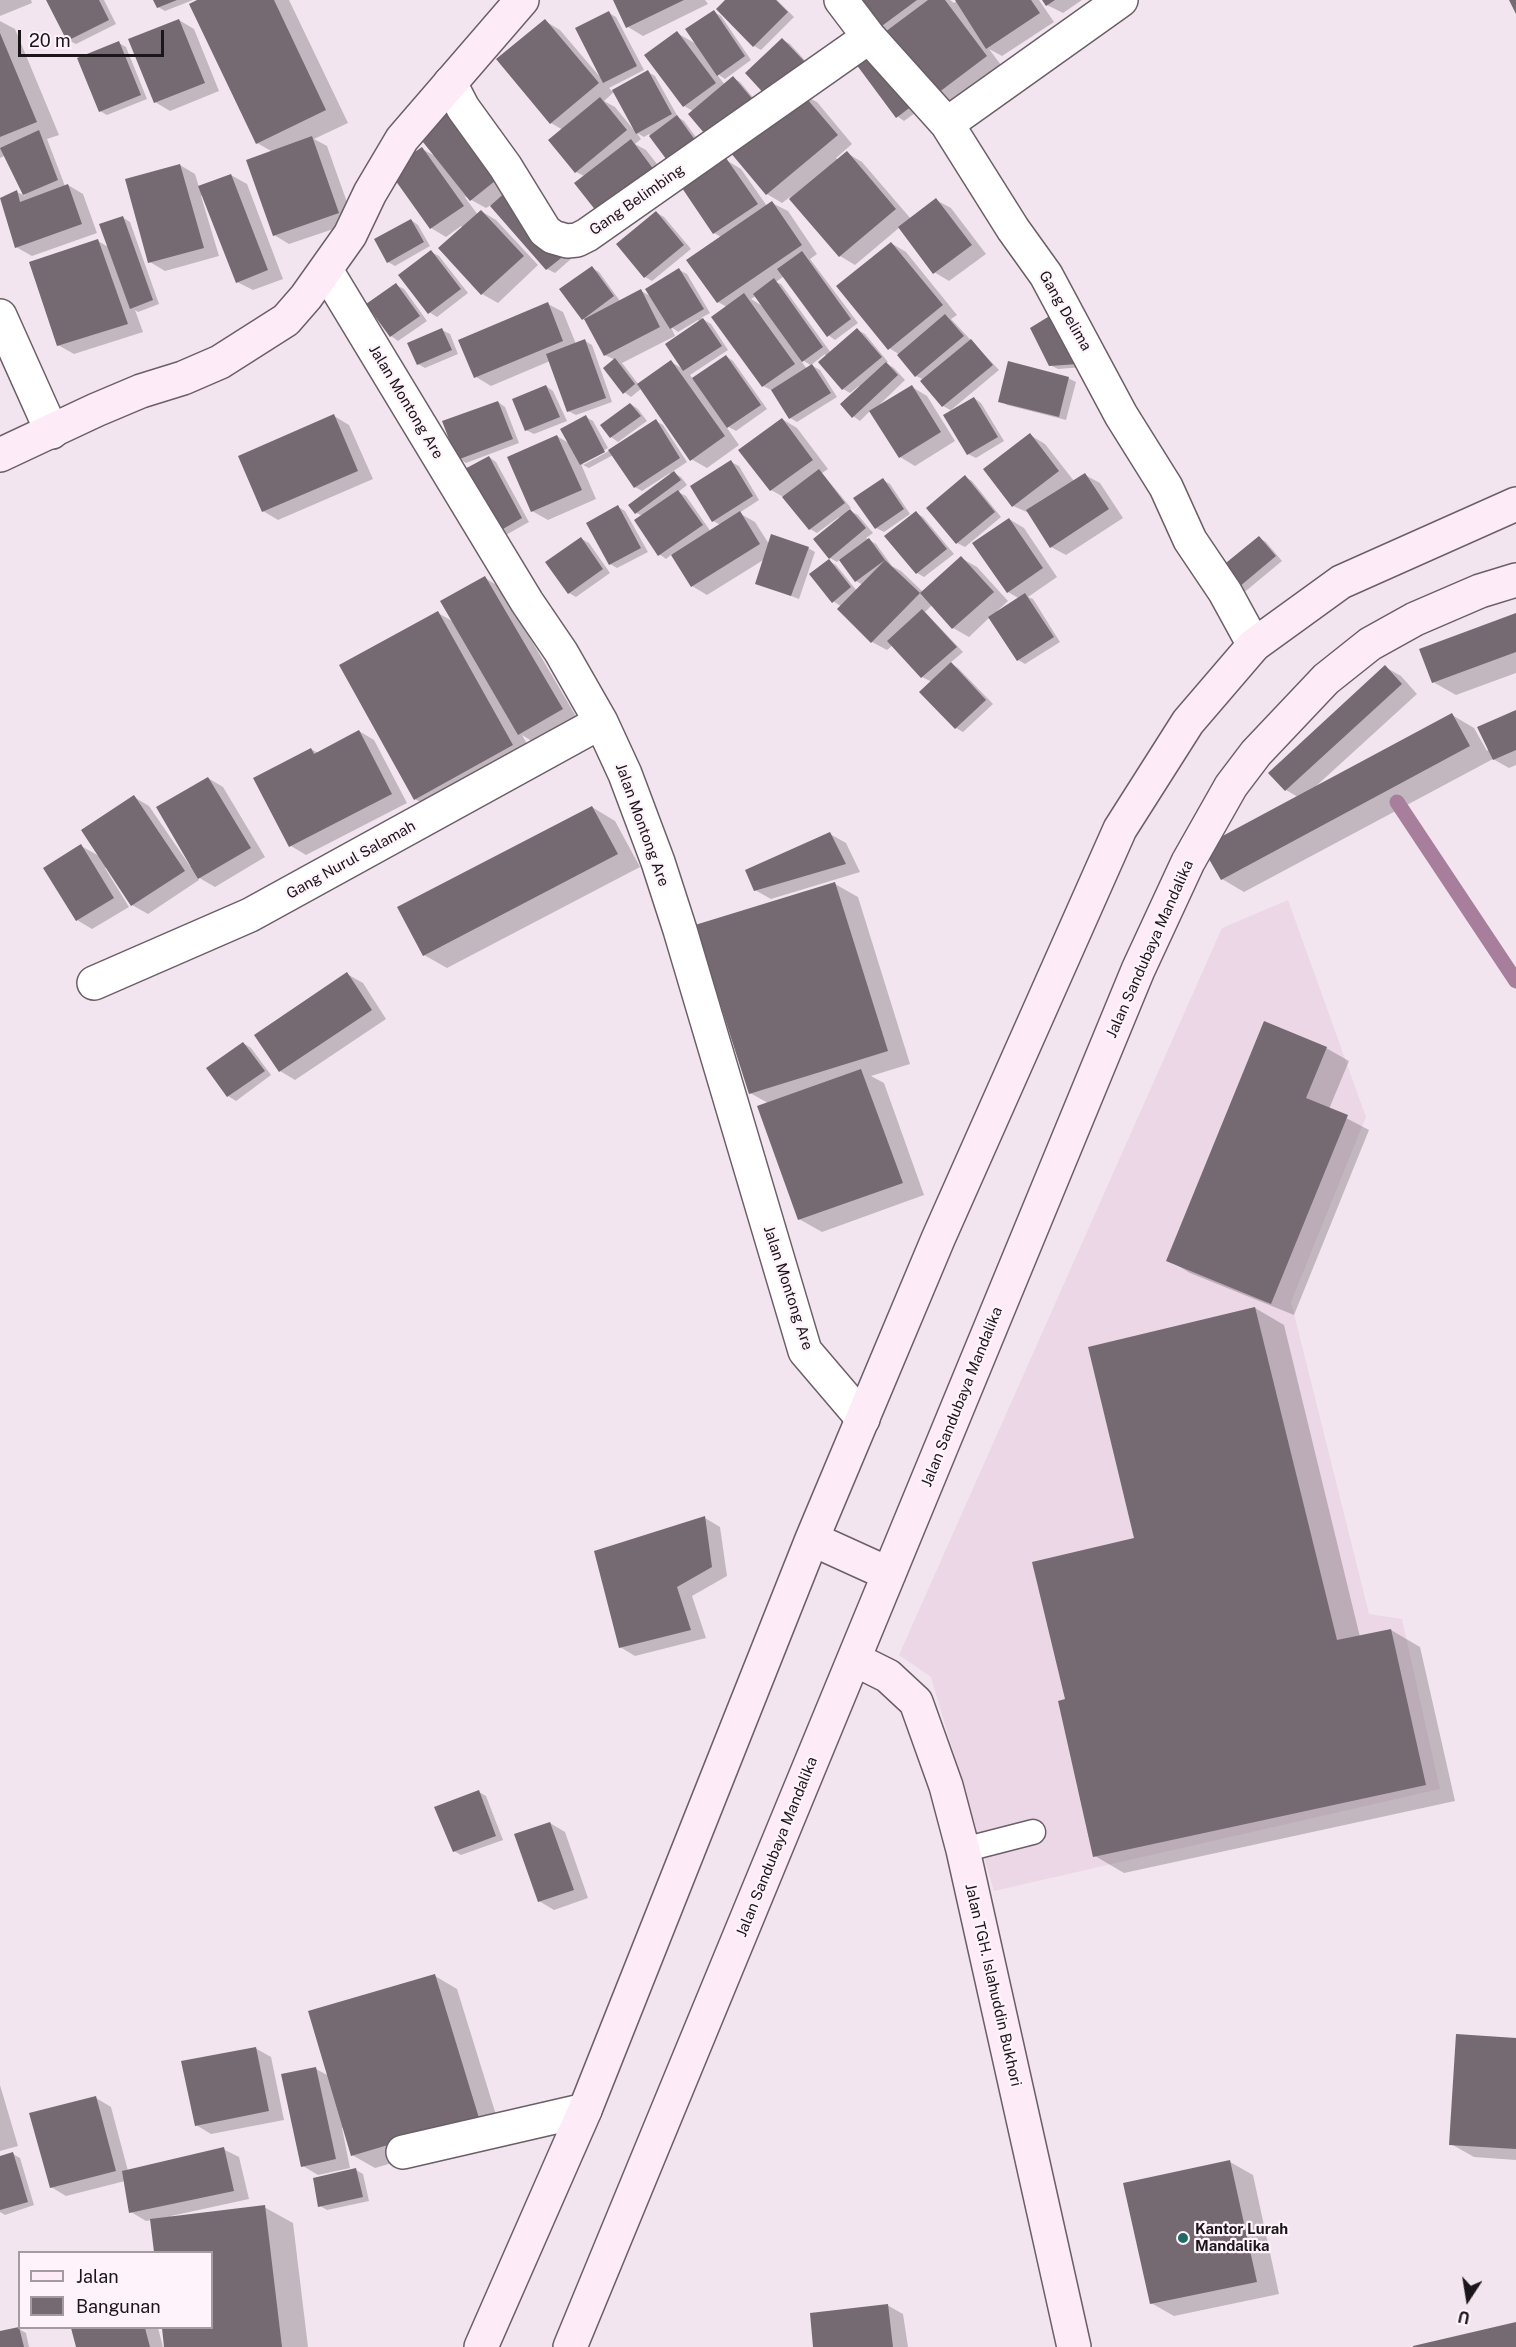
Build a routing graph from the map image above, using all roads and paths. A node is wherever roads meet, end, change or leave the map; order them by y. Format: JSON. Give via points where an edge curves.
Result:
{"nodes":[{"id":1,"x":522,"y":0,"type":"edge"},
{"id":2,"x":841,"y":0,"type":"edge"},
{"id":3,"x":1121,"y":0,"type":"edge"},
{"id":4,"x":869,"y":37,"type":"junction"},
{"id":5,"x":450,"y":83,"type":"junction"},
{"id":6,"x":947,"y":124,"type":"junction"},
{"id":7,"x":326,"y":270,"type":"junction"},
{"id":8,"x":0,"y":316,"type":"edge"},
{"id":9,"x":52,"y":432,"type":"junction"},
{"id":10,"x":0,"y":455,"type":"edge"},
{"id":11,"x":1516,"y":504,"type":"edge"},
{"id":12,"x":1516,"y":580,"type":"edge"},
{"id":13,"x":1254,"y":645,"type":"junction"},
{"id":14,"x":601,"y":722,"type":"junction"},
{"id":15,"x":94,"y":983,"type":"dead end"},
{"id":16,"x":863,"y":1419,"type":"junction"},
{"id":17,"x":812,"y":1539,"type":"junction"},
{"id":18,"x":889,"y":1574,"type":"junction"},
{"id":19,"x":854,"y":1659,"type":"junction"},
{"id":20,"x":1033,"y":1832,"type":"dead end"},
{"id":21,"x":963,"y":1850,"type":"junction"},
{"id":22,"x":585,"y":2110,"type":"junction"},
{"id":23,"x":403,"y":2152,"type":"dead end"},
{"id":24,"x":481,"y":2347,"type":"edge"},
{"id":25,"x":570,"y":2347,"type":"edge"},
{"id":26,"x":1074,"y":2347,"type":"edge"}],
"edges":[{"from":1,"to":5,"type":"main road"},
{"from":2,"to":4,"type":"street","name":"Gang Delima"},
{"from":3,"to":6,"type":"street"},
{"from":4,"to":5,"type":"street","name":"Gang Belimbing","via":[[577,240],[567,241],[545,231]]},
{"from":4,"to":6,"type":"street","name":"Gang Delima"},
{"from":5,"to":7,"type":"main road","via":[[402,139],[350,235]]},
{"from":6,"to":13,"type":"street","name":"Gang Delima","via":[[1046,275],[1121,415],[1166,487],[1190,540]]},
{"from":7,"to":9,"type":"main road","via":[[286,320],[220,362],[114,402]]},
{"from":7,"to":14,"type":"street","name":"Jalan Montong Are"},
{"from":8,"to":9,"type":"street"},
{"from":9,"to":10,"type":"main road"},
{"from":11,"to":13,"type":"main road","via":[[1341,582]]},
{"from":12,"to":18,"type":"main road","name":"Jalan Sandubaya Mandalika","via":[[1415,619],[1370,644],[1291,714],[1231,786],[1188,862],[1138,970]]},
{"from":13,"to":16,"type":"main road","via":[[1188,722],[1120,829],[938,1239]]},
{"from":14,"to":15,"type":"street","name":"Gang Nurul Salamah","via":[[250,915]]},
{"from":14,"to":16,"type":"street","name":"Jalan Montong Are","via":[[625,774],[669,896],[805,1351]]},
{"from":16,"to":17,"type":"main road"},
{"from":17,"to":18,"type":"main road"},
{"from":17,"to":22,"type":"main road"},
{"from":18,"to":19,"type":"main road","name":"Jalan Sandubaya Mandalika"},
{"from":19,"to":21,"type":"main road","name":"Jalan TGH. Islahuddin Bukhori","via":[[888,1676],[916,1702],[946,1786]]},
{"from":19,"to":25,"type":"main road","name":"Jalan Sandubaya Mandalika"},
{"from":20,"to":21,"type":"lane"},
{"from":21,"to":26,"type":"main road","name":"Jalan TGH. Islahuddin Bukhori"},
{"from":22,"to":23,"type":"street"},
{"from":22,"to":24,"type":"main road"}]}
